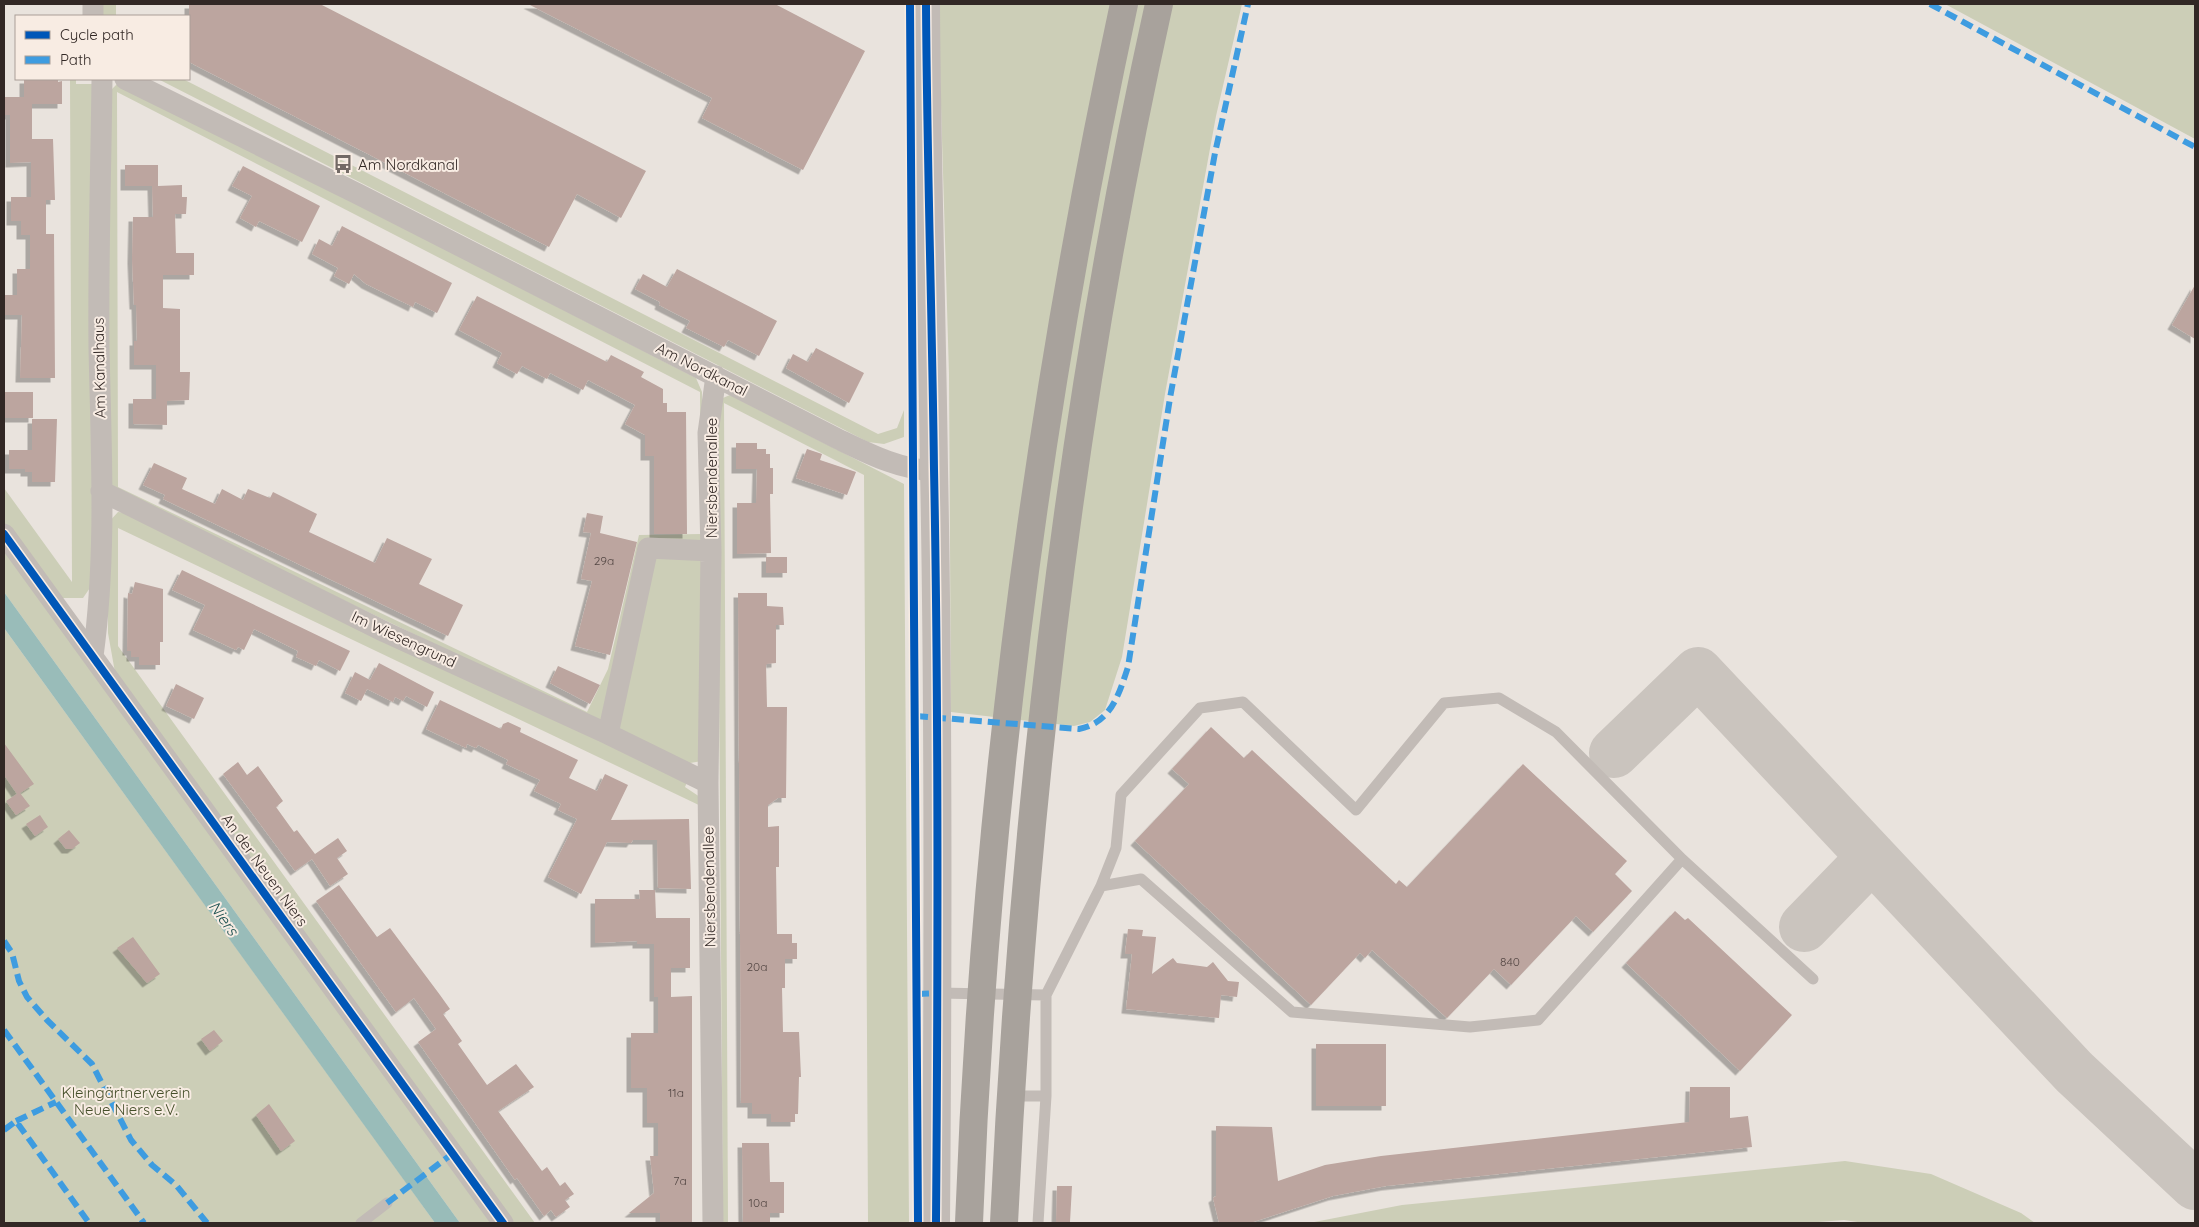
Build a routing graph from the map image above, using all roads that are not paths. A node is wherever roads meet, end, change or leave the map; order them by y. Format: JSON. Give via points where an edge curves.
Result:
{"nodes":[{"id":1,"x":926,"y":4,"type":"edge"},
{"id":2,"x":1124,"y":4,"type":"edge"},
{"id":3,"x":1159,"y":4,"type":"edge"},
{"id":4,"x":102,"y":80,"type":"edge"},
{"id":5,"x":128,"y":80,"type":"edge"},
{"id":6,"x":716,"y":376,"type":"junction"},
{"id":7,"x":934,"y":471,"type":"junction"},
{"id":8,"x":101,"y":492,"type":"junction"},
{"id":9,"x":4,"y":534,"type":"edge"},
{"id":10,"x":711,"y":551,"type":"junction"},
{"id":11,"x":93,"y":656,"type":"junction"},
{"id":12,"x":608,"y":734,"type":"junction"},
{"id":13,"x":708,"y":783,"type":"junction"},
{"id":14,"x":1682,"y":859,"type":"junction"},
{"id":15,"x":1101,"y":886,"type":"junction"},
{"id":16,"x":1812,"y":978,"type":"dead end"},
{"id":17,"x":938,"y":993,"type":"junction"},
{"id":18,"x":1046,"y":995,"type":"junction"},
{"id":19,"x":997,"y":1096,"type":"dead end"},
{"id":20,"x":1046,"y":1096,"type":"junction"},
{"id":21,"x":995,"y":1174,"type":"dead end"},
{"id":22,"x":387,"y":1203,"type":"dead end"},
{"id":23,"x":361,"y":1223,"type":"edge"},
{"id":24,"x":503,"y":1223,"type":"edge"},
{"id":25,"x":713,"y":1223,"type":"edge"},
{"id":26,"x":936,"y":1223,"type":"edge"},
{"id":27,"x":969,"y":1223,"type":"edge"},
{"id":28,"x":993,"y":1223,"type":"edge"},
{"id":29,"x":1004,"y":1223,"type":"edge"},
{"id":30,"x":1038,"y":1223,"type":"edge"}],
"edges":[{"from":1,"to":7,"type":"street"},
{"from":2,"to":27,"type":"highway","via":[[1092,153],[1066,298],[1035,492],[1008,704],[985,948]]},
{"from":3,"to":29,"type":"highway","via":[[1093,347],[1065,530],[1043,706],[1018,976]]},
{"from":4,"to":8,"type":"street","name":"Am Kanalhaus","via":[[98,307]]},
{"from":5,"to":6,"type":"street","name":"Am Nordkanal"},
{"from":6,"to":7,"type":"street","name":"Am Nordkanal","via":[[857,448],[903,466]]},
{"from":6,"to":10,"type":"street","name":"Niersbendenallee","via":[[708,433]]},
{"from":7,"to":17,"type":"street"},
{"from":8,"to":11,"type":"street","name":"Am Kanalhaus","via":[[99,615]]},
{"from":8,"to":12,"type":"street","name":"Im Wiesengrund","via":[[385,632]]},
{"from":9,"to":11,"type":"street","name":"An der Neuen Niers"},
{"from":10,"to":12,"type":"street","name":"Niersbendenallee","via":[[648,548]]},
{"from":10,"to":13,"type":"street","name":"Niersbendenallee"},
{"from":11,"to":24,"type":"street","name":"An der Neuen Niers"},
{"from":12,"to":13,"type":"street","name":"Im Wiesengrund"},
{"from":13,"to":25,"type":"street","name":"Niersbendenallee"},
{"from":14,"to":15,"type":"lane","via":[[1538,1020],[1470,1027],[1292,1012],[1141,879]]},
{"from":14,"to":15,"type":"lane","via":[[1556,732],[1499,698],[1444,703],[1356,810],[1243,702],[1200,708],[1121,795],[1116,848]]},
{"from":14,"to":16,"type":"lane"},
{"from":15,"to":18,"type":"lane"},
{"from":17,"to":18,"type":"lane"},
{"from":17,"to":26,"type":"street"},
{"from":18,"to":20,"type":"lane"},
{"from":19,"to":20,"type":"lane"},
{"from":20,"to":30,"type":"lane"},
{"from":21,"to":28,"type":"lane"},
{"from":22,"to":23,"type":"lane"}]}
